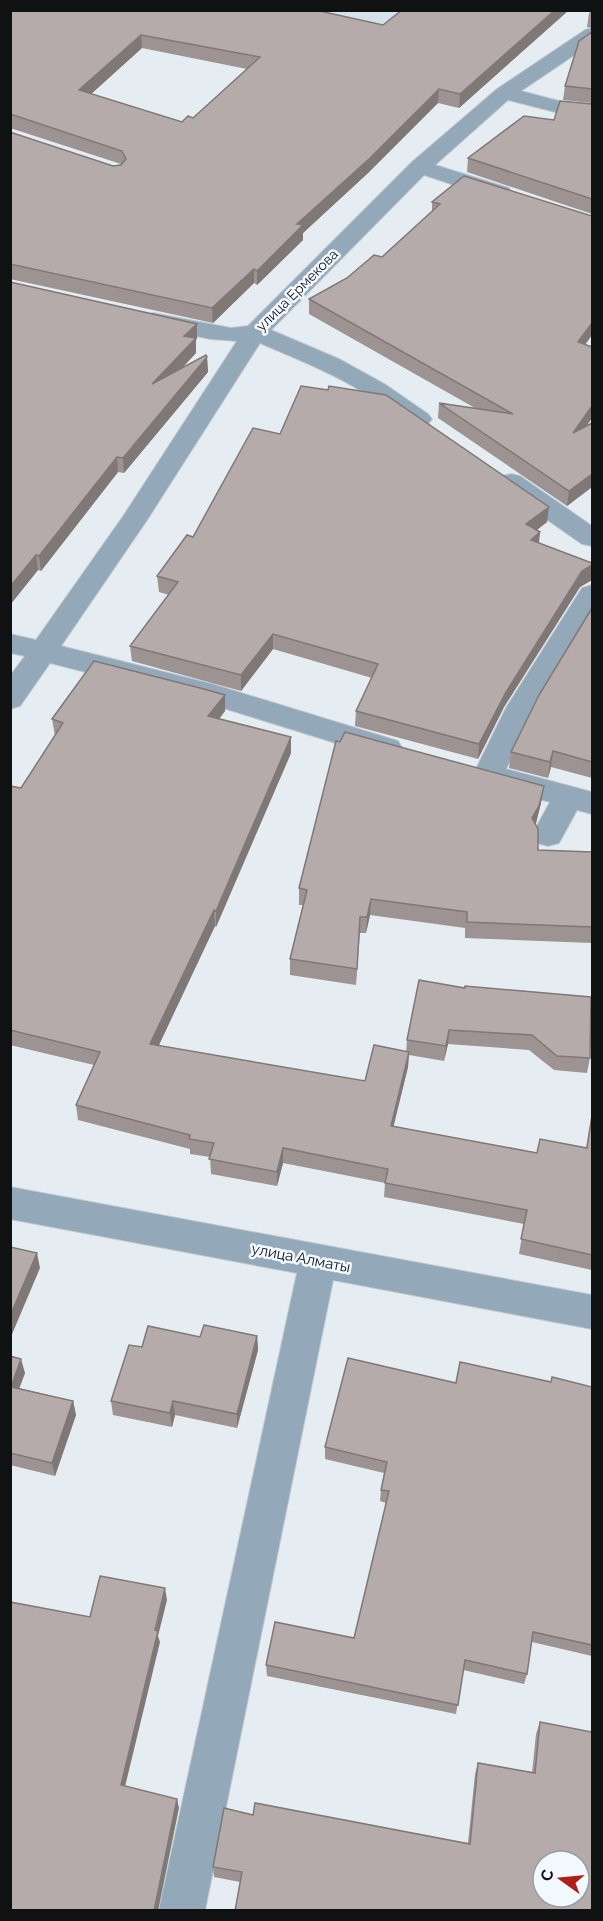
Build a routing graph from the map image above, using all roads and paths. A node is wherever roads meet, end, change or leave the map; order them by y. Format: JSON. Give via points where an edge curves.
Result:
{"nodes":[{"id":1,"x":592,"y":34,"type":"edge"},
{"id":2,"x":504,"y":93,"type":"junction"},
{"id":3,"x":592,"y":111,"type":"edge"},
{"id":4,"x":420,"y":167,"type":"junction"},
{"id":5,"x":519,"y":199,"type":"edge"},
{"id":6,"x":133,"y":316,"type":"edge"},
{"id":7,"x":255,"y":332,"type":"junction"},
{"id":8,"x":436,"y":431,"type":"edge"},
{"id":9,"x":495,"y":471,"type":"edge"},
{"id":10,"x":592,"y":538,"type":"edge"},
{"id":11,"x":592,"y":594,"type":"edge"},
{"id":12,"x":10,"y":643,"type":"edge"},
{"id":13,"x":42,"y":651,"type":"junction"},
{"id":14,"x":10,"y":699,"type":"edge"},
{"id":15,"x":409,"y":754,"type":"edge"},
{"id":16,"x":581,"y":799,"type":"edge"},
{"id":17,"x":548,"y":835,"type":"dead end"},
{"id":18,"x":10,"y":1203,"type":"edge"},
{"id":19,"x":318,"y":1261,"type":"junction"},
{"id":20,"x":592,"y":1312,"type":"edge"},
{"id":21,"x":182,"y":1911,"type":"edge"}],
"edges":[{"from":1,"to":2,"type":"street","name":"улица Ермекова"},
{"from":2,"to":3,"type":"street","via":[[562,108]]},
{"from":2,"to":4,"type":"street","name":"улица Ермекова"},
{"from":4,"to":5,"type":"street"},
{"from":4,"to":7,"type":"street","name":"улица Ермекова"},
{"from":6,"to":7,"type":"street","via":[[231,335]]},
{"from":7,"to":8,"type":"street","via":[[330,364],[377,390]]},
{"from":7,"to":13,"type":"street","name":"улица Ермекова","via":[[134,520]]},
{"from":9,"to":10,"type":"street"},
{"from":11,"to":16,"type":"street","via":[[477,772]]},
{"from":12,"to":13,"type":"street"},
{"from":13,"to":14,"type":"street","name":"улица Ермекова"},
{"from":13,"to":15,"type":"street","via":[[212,694]]},
{"from":16,"to":17,"type":"street"},
{"from":18,"to":19,"type":"street","name":"улица Алматы"},
{"from":19,"to":20,"type":"street","name":"улица Алматы"},
{"from":19,"to":21,"type":"street"}]}
